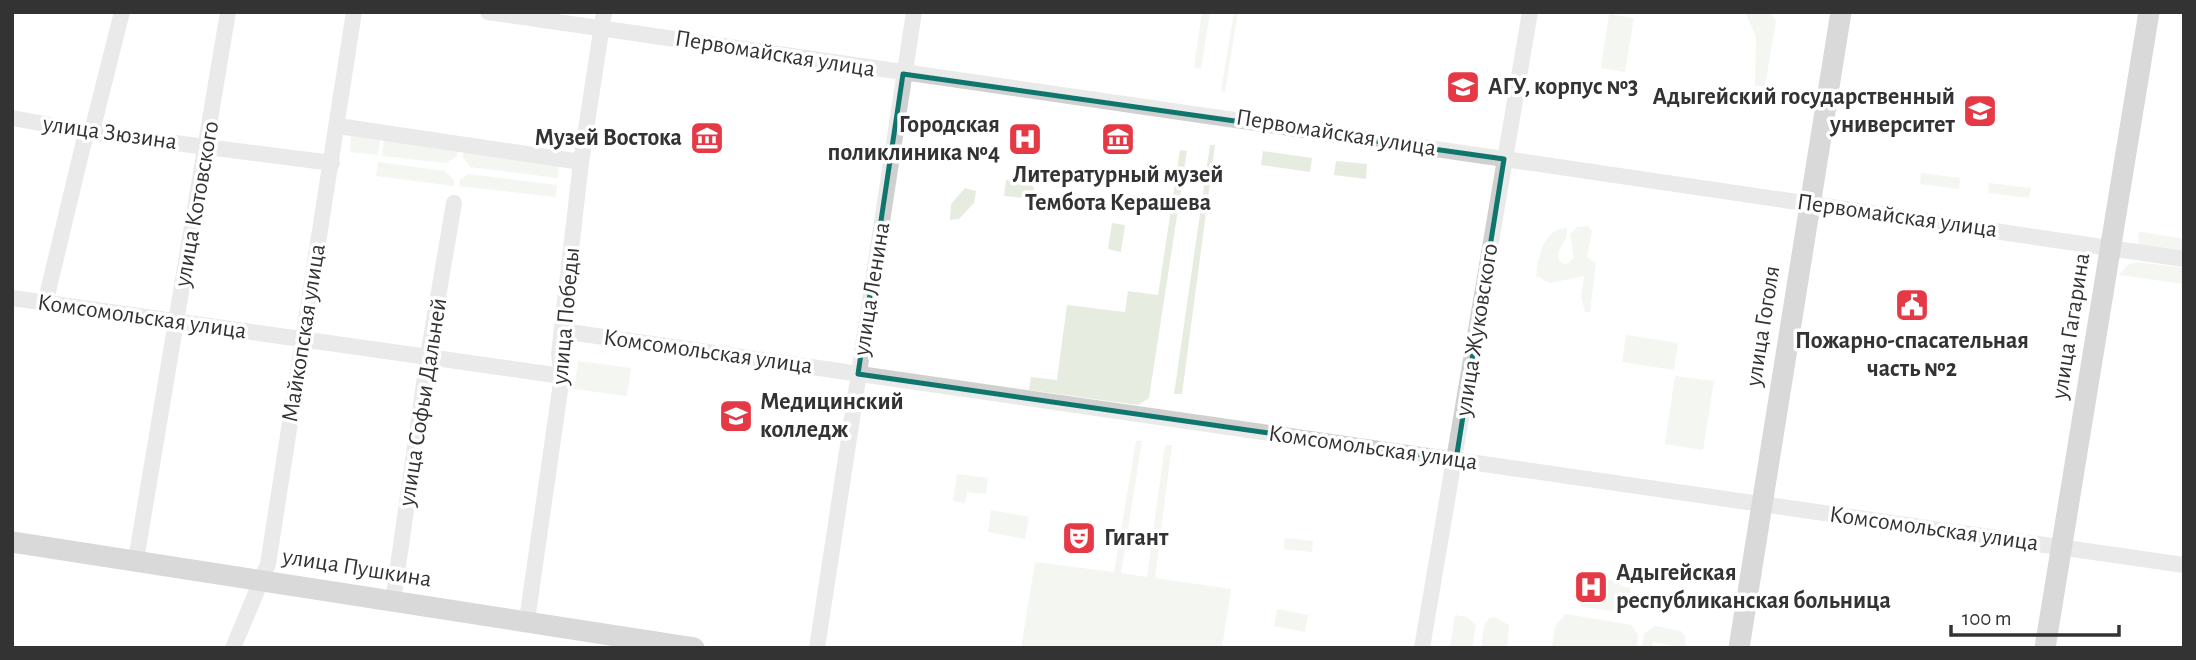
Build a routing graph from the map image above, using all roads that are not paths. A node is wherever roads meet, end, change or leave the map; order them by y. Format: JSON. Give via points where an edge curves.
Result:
{"nodes":[{"id":1,"x":122,"y":12,"type":"edge"},
{"id":2,"x":228,"y":12,"type":"edge"},
{"id":3,"x":354,"y":12,"type":"edge"},
{"id":4,"x":488,"y":12,"type":"edge"},
{"id":5,"x":914,"y":12,"type":"edge"},
{"id":6,"x":1530,"y":12,"type":"edge"},
{"id":7,"x":1841,"y":12,"type":"edge"},
{"id":8,"x":2149,"y":12,"type":"edge"},
{"id":9,"x":603,"y":20,"type":"edge"},
{"id":10,"x":903,"y":74,"type":"junction"},
{"id":11,"x":12,"y":118,"type":"edge"},
{"id":12,"x":338,"y":126,"type":"junction"},
{"id":13,"x":89,"y":132,"type":"junction"},
{"id":14,"x":208,"y":146,"type":"junction"},
{"id":15,"x":1504,"y":159,"type":"junction"},
{"id":16,"x":581,"y":162,"type":"junction"},
{"id":17,"x":332,"y":163,"type":"junction"},
{"id":18,"x":454,"y":202,"type":"dead end"},
{"id":19,"x":1809,"y":204,"type":"junction"},
{"id":20,"x":2110,"y":248,"type":"junction"},
{"id":21,"x":2184,"y":259,"type":"edge"},
{"id":22,"x":12,"y":298,"type":"edge"},
{"id":23,"x":45,"y":304,"type":"junction"},
{"id":24,"x":176,"y":323,"type":"junction"},
{"id":25,"x":562,"y":331,"type":"junction"},
{"id":26,"x":303,"y":338,"type":"junction"},
{"id":27,"x":428,"y":356,"type":"junction"},
{"id":28,"x":858,"y":374,"type":"junction"},
{"id":29,"x":562,"y":376,"type":"junction"},
{"id":30,"x":1456,"y":460,"type":"junction"},
{"id":31,"x":1761,"y":505,"type":"junction"},
{"id":32,"x":12,"y":542,"type":"edge"},
{"id":33,"x":2062,"y":547,"type":"junction"},
{"id":34,"x":136,"y":560,"type":"junction"},
{"id":35,"x":2184,"y":565,"type":"edge"},
{"id":36,"x":263,"y":579,"type":"junction"},
{"id":37,"x":393,"y":601,"type":"junction"},
{"id":38,"x":527,"y":620,"type":"junction"},
{"id":39,"x":233,"y":648,"type":"edge"},
{"id":40,"x":694,"y":648,"type":"edge"},
{"id":41,"x":817,"y":648,"type":"edge"},
{"id":42,"x":1422,"y":648,"type":"edge"},
{"id":43,"x":1739,"y":648,"type":"edge"},
{"id":44,"x":2045,"y":648,"type":"edge"}],
"edges":[{"from":1,"to":13,"type":"street"},
{"from":2,"to":14,"type":"street","name":"улица Котовского"},
{"from":3,"to":12,"type":"street","name":"Майкопская улица"},
{"from":4,"to":9,"type":"street","name":"Первомайская улица"},
{"from":5,"to":10,"type":"street","name":"улица Ленина"},
{"from":6,"to":15,"type":"street","name":"улица Жуковского"},
{"from":7,"to":19,"type":"main road","name":"улица Гоголя"},
{"from":8,"to":20,"type":"main road","name":"улица Гагарина"},
{"from":9,"to":10,"type":"street","name":"Первомайская улица"},
{"from":9,"to":16,"type":"street","name":"улица Победы"},
{"from":10,"to":15,"type":"street","name":"Первомайская улица"},
{"from":10,"to":28,"type":"street","name":"улица Ленина"},
{"from":11,"to":13,"type":"street","name":"улица Зюзина"},
{"from":12,"to":16,"type":"street"},
{"from":12,"to":17,"type":"street","name":"Майкопская улица"},
{"from":13,"to":14,"type":"street","name":"улица Зюзина"},
{"from":13,"to":23,"type":"street"},
{"from":14,"to":17,"type":"street","name":"улица Зюзина"},
{"from":14,"to":24,"type":"street","name":"улица Котовского"},
{"from":15,"to":19,"type":"street","name":"Первомайская улица"},
{"from":15,"to":30,"type":"street","name":"улица Жуковского"},
{"from":16,"to":25,"type":"street","name":"улица Победы"},
{"from":17,"to":26,"type":"street","name":"Майкопская улица"},
{"from":18,"to":27,"type":"street","name":"улица Софьи Дальней"},
{"from":19,"to":20,"type":"street","name":"Первомайская улица"},
{"from":19,"to":31,"type":"main road","name":"улица Гоголя"},
{"from":20,"to":21,"type":"street","name":"Первомайская улица"},
{"from":20,"to":33,"type":"main road","name":"улица Гагарина"},
{"from":22,"to":23,"type":"street","name":"Комсомольская улица"},
{"from":23,"to":24,"type":"street","name":"Комсомольская улица"},
{"from":24,"to":26,"type":"street","name":"Комсомольская улица"},
{"from":24,"to":34,"type":"street","name":"улица Котовского"},
{"from":25,"to":28,"type":"street","name":"Комсомольская улица"},
{"from":25,"to":29,"type":"street","name":"улица Победы"},
{"from":26,"to":27,"type":"street","name":"Комсомольская улица"},
{"from":26,"to":36,"type":"street","name":"Майкопская улица"},
{"from":27,"to":29,"type":"street","name":"Комсомольская улица"},
{"from":27,"to":37,"type":"street","name":"улица Софьи Дальней"},
{"from":28,"to":30,"type":"street","name":"Комсомольская улица"},
{"from":28,"to":41,"type":"street","name":"улица Ленина"},
{"from":29,"to":38,"type":"street","name":"улица Победы"},
{"from":30,"to":31,"type":"street","name":"Комсомольская улица"},
{"from":30,"to":42,"type":"street","name":"улица Жуковского","via":[[1448,482]]},
{"from":31,"to":33,"type":"street","name":"Комсомольская улица"},
{"from":31,"to":43,"type":"main road","name":"улица Гоголя"},
{"from":32,"to":34,"type":"main road","name":"улица Пушкина"},
{"from":33,"to":35,"type":"street","name":"Комсомольская улица"},
{"from":33,"to":44,"type":"main road","name":"улица Гагарина"},
{"from":34,"to":36,"type":"main road","name":"улица Пушкина"},
{"from":36,"to":37,"type":"main road","name":"улица Пушкина"},
{"from":36,"to":39,"type":"street","name":"Майкопская улица"},
{"from":37,"to":38,"type":"main road","name":"улица Пушкина"},
{"from":38,"to":40,"type":"main road","name":"улица Пушкина"}]}
